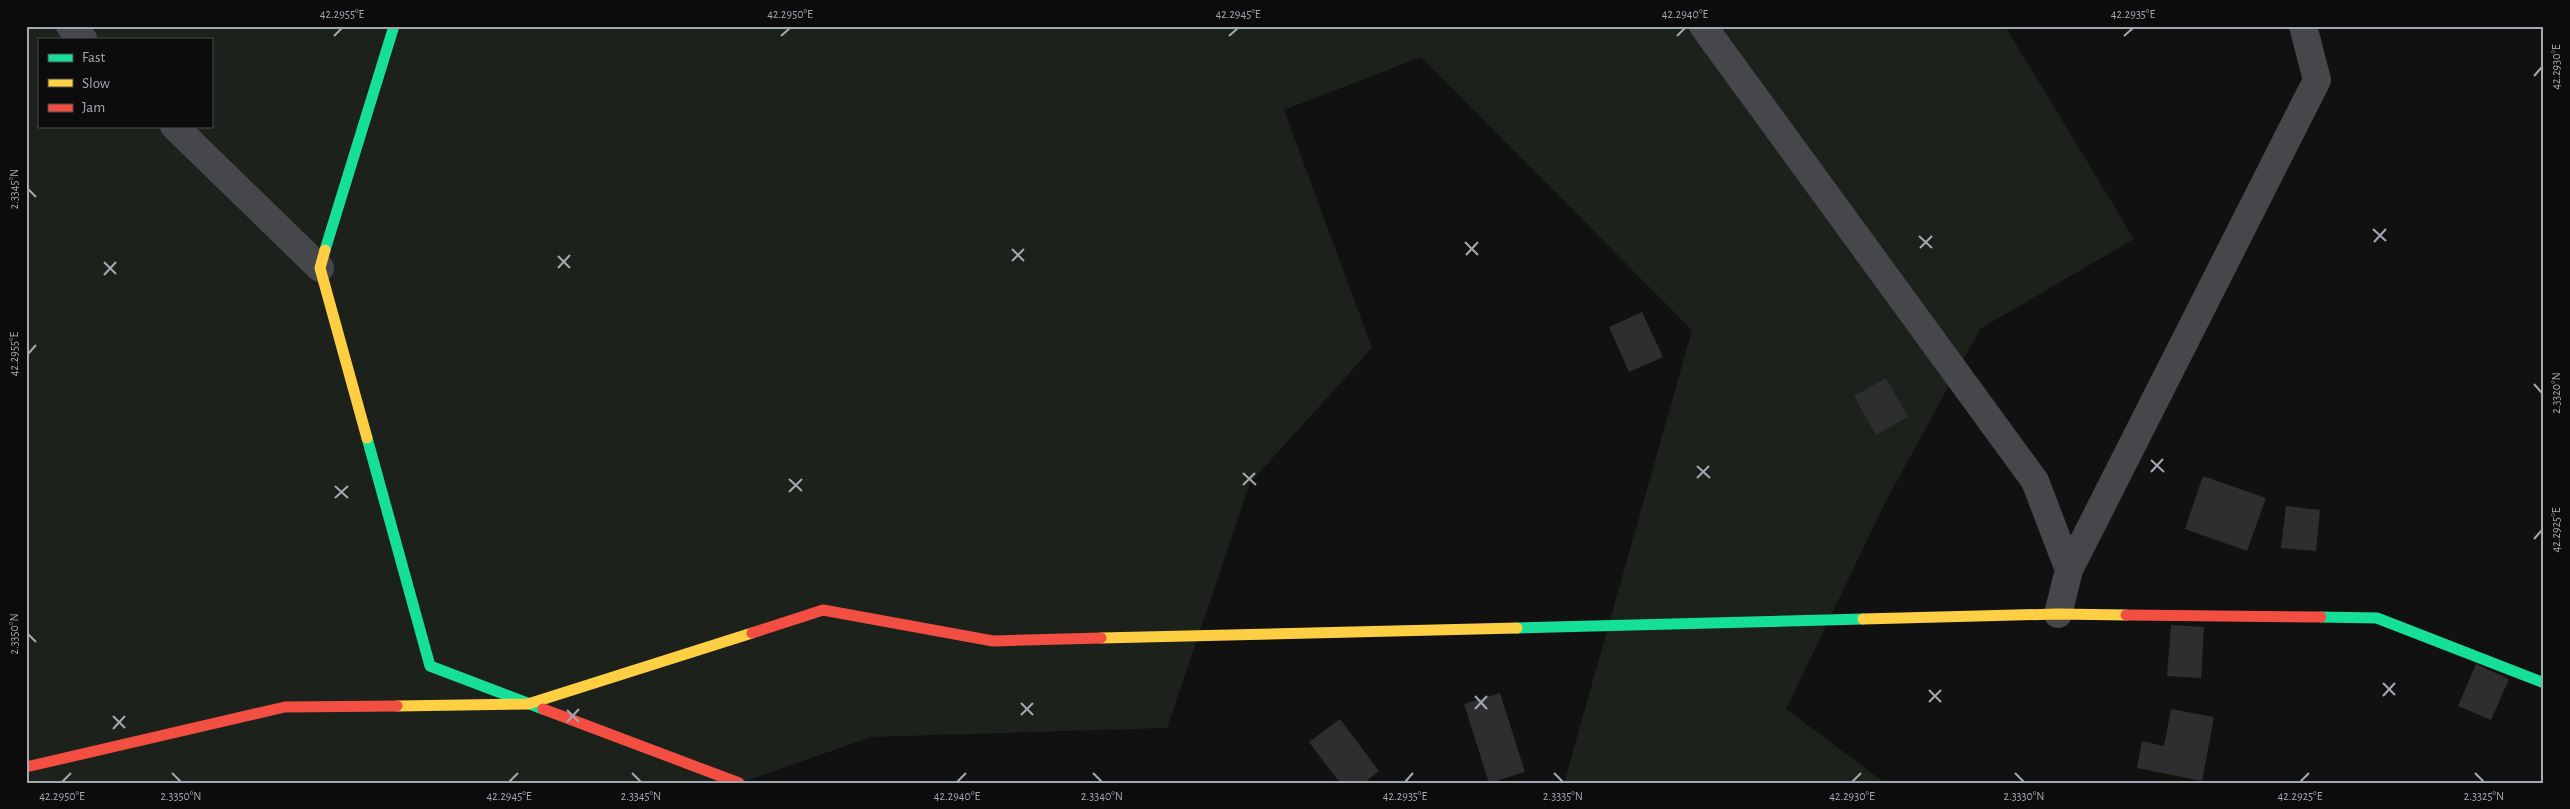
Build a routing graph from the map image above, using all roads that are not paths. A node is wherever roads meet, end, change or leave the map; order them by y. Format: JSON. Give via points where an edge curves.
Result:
{"nodes":[{"id":1,"x":70,"y":26,"type":"edge"},
{"id":2,"x":394,"y":26,"type":"edge"},
{"id":3,"x":1702,"y":26,"type":"edge"},
{"id":4,"x":2303,"y":26,"type":"edge"},
{"id":5,"x":82,"y":38,"type":"edge"},
{"id":6,"x":176,"y":128,"type":"edge"},
{"id":7,"x":320,"y":268,"type":"junction"},
{"id":8,"x":2069,"y":570,"type":"junction"},
{"id":9,"x":2058,"y":614,"type":"junction"},
{"id":10,"x":2544,"y":683,"type":"edge"},
{"id":11,"x":528,"y":704,"type":"junction"},
{"id":12,"x":26,"y":767,"type":"edge"},
{"id":13,"x":739,"y":783,"type":"edge"}],
"edges":[{"from":1,"to":5,"type":"street"},
{"from":2,"to":7,"type":"street"},
{"from":3,"to":8,"type":"street","via":[[2036,480]]},
{"from":4,"to":8,"type":"street","via":[[2317,80]]},
{"from":6,"to":7,"type":"street"},
{"from":7,"to":11,"type":"street","via":[[430,666]]},
{"from":8,"to":9,"type":"street"},
{"from":9,"to":10,"type":"street","via":[[2378,618]]},
{"from":9,"to":11,"type":"street","via":[[993,640],[823,610]]},
{"from":11,"to":12,"type":"street","via":[[285,707]]},
{"from":11,"to":13,"type":"street"}]}
